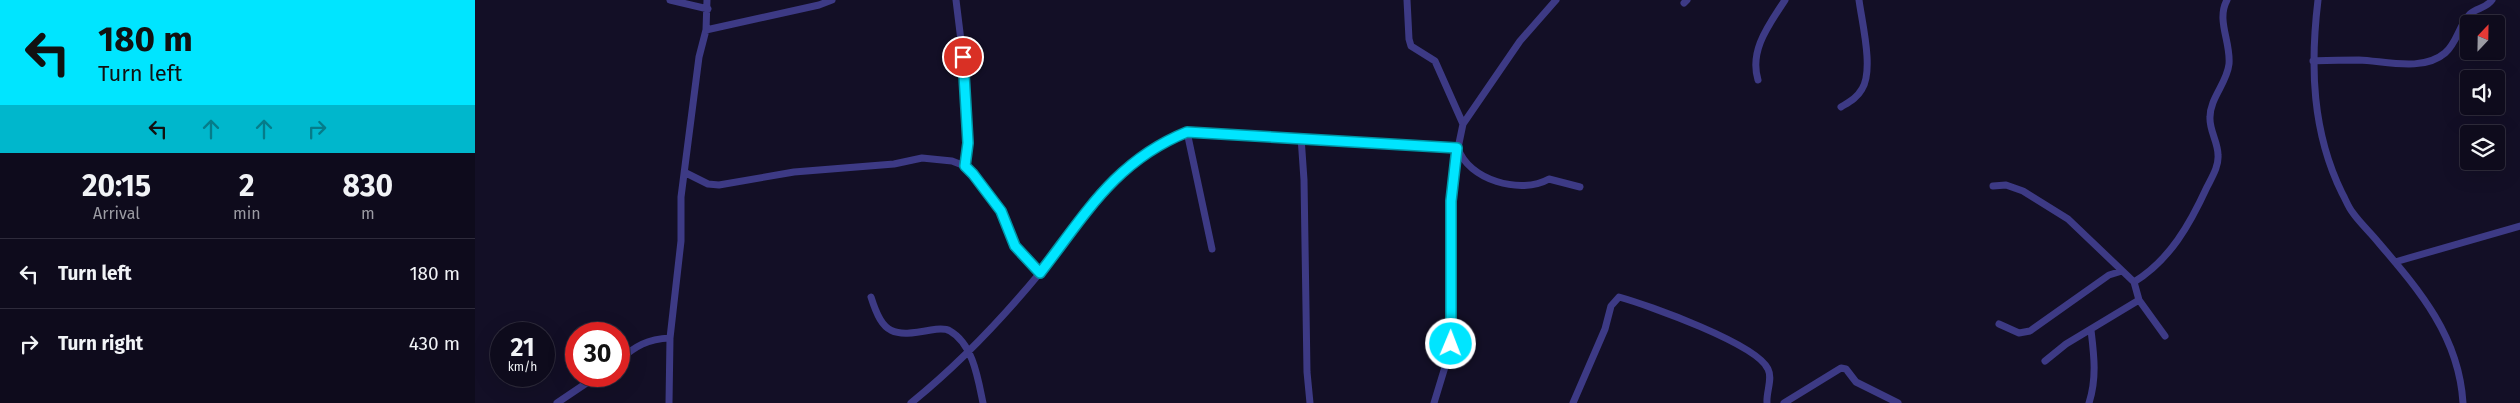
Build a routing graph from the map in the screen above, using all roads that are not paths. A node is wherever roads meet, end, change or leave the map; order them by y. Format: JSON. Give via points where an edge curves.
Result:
{"nodes":[{"id":1,"x":670,"y":0,"type":"edge"},
{"id":2,"x":707,"y":0,"type":"edge"},
{"id":3,"x":831,"y":0,"type":"edge"},
{"id":4,"x":956,"y":0,"type":"edge"},
{"id":5,"x":1407,"y":0,"type":"edge"},
{"id":6,"x":1556,"y":0,"type":"edge"},
{"id":7,"x":1785,"y":0,"type":"edge"},
{"id":8,"x":1859,"y":0,"type":"edge"},
{"id":9,"x":2227,"y":0,"type":"edge"},
{"id":10,"x":2319,"y":0,"type":"edge"},
{"id":11,"x":2492,"y":0,"type":"edge"},
{"id":12,"x":708,"y":9,"type":"junction"},
{"id":13,"x":706,"y":30,"type":"junction"},
{"id":14,"x":2313,"y":61,"type":"junction"},
{"id":15,"x":1758,"y":80,"type":"dead end"},
{"id":16,"x":1841,"y":106,"type":"dead end"},
{"id":17,"x":1463,"y":124,"type":"junction"},
{"id":18,"x":1187,"y":132,"type":"junction"},
{"id":19,"x":1301,"y":138,"type":"junction"},
{"id":20,"x":1457,"y":148,"type":"junction"},
{"id":21,"x":965,"y":166,"type":"junction"},
{"id":22,"x":686,"y":172,"type":"junction"},
{"id":23,"x":1993,"y":186,"type":"dead end"},
{"id":24,"x":1580,"y":187,"type":"dead end"},
{"id":25,"x":2520,"y":226,"type":"edge"},
{"id":26,"x":1212,"y":249,"type":"dead end"},
{"id":27,"x":2395,"y":262,"type":"junction"},
{"id":28,"x":2122,"y":271,"type":"junction"},
{"id":29,"x":1040,"y":273,"type":"junction"},
{"id":30,"x":2134,"y":282,"type":"junction"},
{"id":31,"x":871,"y":297,"type":"dead end"},
{"id":32,"x":2139,"y":300,"type":"junction"},
{"id":33,"x":1999,"y":324,"type":"dead end"},
{"id":34,"x":2091,"y":330,"type":"junction"},
{"id":35,"x":2165,"y":336,"type":"dead end"},
{"id":36,"x":670,"y":338,"type":"junction"},
{"id":37,"x":630,"y":351,"type":"edge"},
{"id":38,"x":969,"y":352,"type":"junction"},
{"id":39,"x":2045,"y":361,"type":"dead end"},
{"id":40,"x":581,"y":387,"type":"edge"},
{"id":41,"x":1898,"y":402,"type":"edge"},
{"id":42,"x":557,"y":403,"type":"edge"},
{"id":43,"x":669,"y":403,"type":"edge"},
{"id":44,"x":911,"y":403,"type":"edge"},
{"id":45,"x":983,"y":403,"type":"edge"},
{"id":46,"x":1310,"y":403,"type":"edge"},
{"id":47,"x":1434,"y":403,"type":"edge"},
{"id":48,"x":1573,"y":403,"type":"edge"},
{"id":49,"x":1767,"y":403,"type":"edge"},
{"id":50,"x":1784,"y":403,"type":"edge"},
{"id":51,"x":2089,"y":403,"type":"edge"},
{"id":52,"x":2463,"y":403,"type":"edge"}],
"edges":[{"from":1,"to":12,"type":"street"},
{"from":2,"to":12,"type":"street"},
{"from":3,"to":13,"type":"street"},
{"from":4,"to":21,"type":"street","via":[[968,143]]},
{"from":5,"to":17,"type":"street","via":[[1411,46],[1435,61]]},
{"from":6,"to":17,"type":"street","via":[[1519,41]]},
{"from":7,"to":15,"type":"street","via":[[1755,55]]},
{"from":8,"to":16,"type":"street","via":[[1867,70],[1863,88]]},
{"from":9,"to":30,"type":"street","via":[[2222,10],[2229,64],[2209,118],[2219,155],[2217,168],[2188,226],[2148,274]]},
{"from":10,"to":14,"type":"street"},
{"from":11,"to":14,"type":"street","via":[[2469,15],[2445,54],[2435,58],[2401,64],[2359,60]]},
{"from":12,"to":13,"type":"street"},
{"from":13,"to":22,"type":"street"},
{"from":14,"to":27,"type":"street","via":[[2320,126],[2334,177],[2353,214]]},
{"from":17,"to":20,"type":"street"},
{"from":18,"to":19,"type":"street"},
{"from":18,"to":26,"type":"street"},
{"from":18,"to":29,"type":"street","via":[[1149,150],[1115,177]]},
{"from":19,"to":20,"type":"street"},
{"from":19,"to":46,"type":"street","via":[[1305,180]]},
{"from":20,"to":24,"type":"street","via":[[1469,166],[1503,184],[1522,186],[1549,180]]},
{"from":20,"to":47,"type":"street","via":[[1451,201],[1451,344]]},
{"from":21,"to":22,"type":"street","via":[[922,158],[894,164],[794,172],[719,185],[708,184]]},
{"from":21,"to":29,"type":"street","via":[[1001,211],[1015,246]]},
{"from":22,"to":36,"type":"street","via":[[681,197],[681,241]]},
{"from":23,"to":28,"type":"street","via":[[2006,185],[2023,191],[2069,218]]},
{"from":25,"to":27,"type":"street"},
{"from":27,"to":52,"type":"street","via":[[2435,314],[2451,345]]},
{"from":28,"to":30,"type":"street"},
{"from":28,"to":33,"type":"street","via":[[2109,275],[2030,331],[2019,333]]},
{"from":29,"to":38,"type":"street"},
{"from":30,"to":32,"type":"street"},
{"from":31,"to":38,"type":"street","via":[[883,326],[893,331],[912,333],[949,329]]},
{"from":32,"to":34,"type":"street"},
{"from":32,"to":35,"type":"street"},
{"from":34,"to":39,"type":"street","via":[[2065,344]]},
{"from":34,"to":51,"type":"street","via":[[2095,379]]},
{"from":36,"to":37,"type":"street","via":[[642,342]]},
{"from":36,"to":43,"type":"street"},
{"from":38,"to":44,"type":"street"},
{"from":38,"to":45,"type":"street"},
{"from":40,"to":42,"type":"street"},
{"from":41,"to":50,"type":"street","via":[[1857,382],[1846,369],[1841,368]]},
{"from":48,"to":49,"type":"street","via":[[1605,329],[1611,306],[1619,297],[1714,332],[1759,358],[1771,375]]}]}
